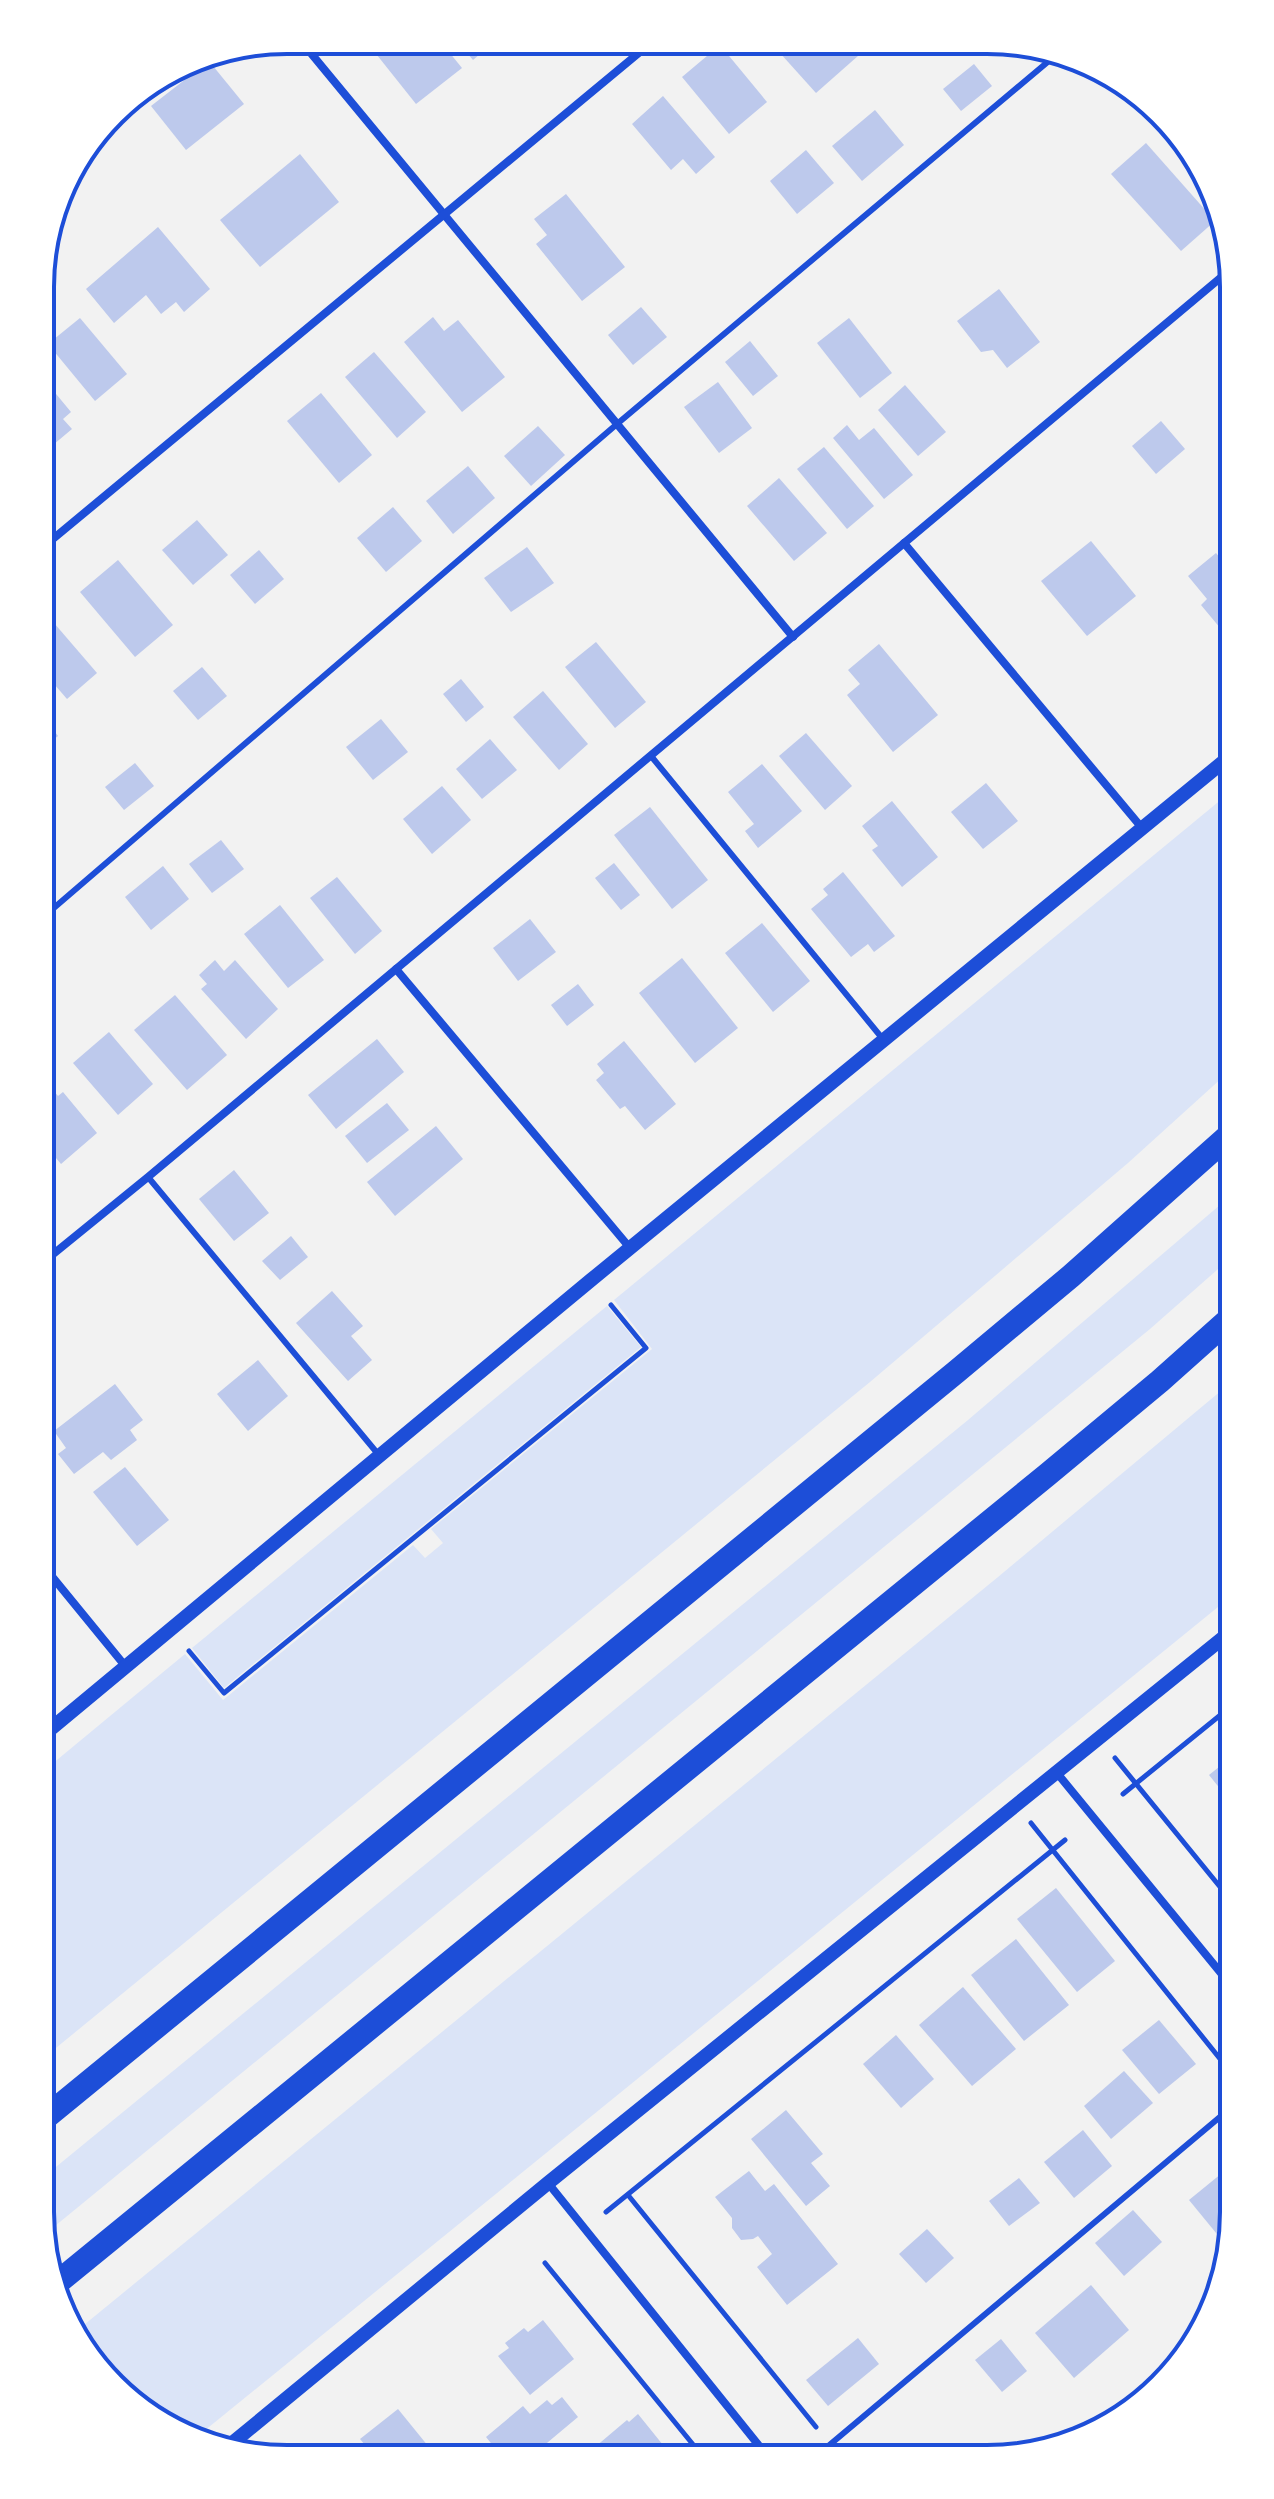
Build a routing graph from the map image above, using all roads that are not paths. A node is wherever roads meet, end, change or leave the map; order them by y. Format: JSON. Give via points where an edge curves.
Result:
{"nodes":[{"id":1,"x":311,"y":54,"type":"edge"},
{"id":2,"x":638,"y":54,"type":"edge"},
{"id":3,"x":1048,"y":62,"type":"edge"},
{"id":4,"x":444,"y":216,"type":"junction"},
{"id":5,"x":1219,"y":279,"type":"edge"},
{"id":6,"x":617,"y":424,"type":"junction"},
{"id":7,"x":54,"y":538,"type":"edge"},
{"id":8,"x":904,"y":543,"type":"junction"},
{"id":9,"x":793,"y":637,"type":"junction"},
{"id":10,"x":651,"y":756,"type":"junction"},
{"id":11,"x":1220,"y":764,"type":"edge"},
{"id":12,"x":1142,"y":828,"type":"junction"},
{"id":13,"x":54,"y":908,"type":"edge"},
{"id":14,"x":396,"y":969,"type":"junction"},
{"id":15,"x":883,"y":1040,"type":"junction"},
{"id":16,"x":1220,"y":1143,"type":"edge"},
{"id":17,"x":148,"y":1177,"type":"junction"},
{"id":18,"x":630,"y":1248,"type":"junction"},
{"id":19,"x":54,"y":1252,"type":"edge"},
{"id":20,"x":1220,"y":1327,"type":"edge"},
{"id":21,"x":379,"y":1456,"type":"junction"},
{"id":22,"x":54,"y":1579,"type":"edge"},
{"id":23,"x":1220,"y":1640,"type":"edge"},
{"id":24,"x":126,"y":1667,"type":"junction"},
{"id":25,"x":54,"y":1726,"type":"edge"},
{"id":26,"x":1057,"y":1773,"type":"junction"},
{"id":27,"x":1220,"y":1972,"type":"edge"},
{"id":28,"x":54,"y":2111,"type":"edge"},
{"id":29,"x":1220,"y":2117,"type":"edge"},
{"id":30,"x":548,"y":2183,"type":"junction"},
{"id":31,"x":63,"y":2278,"type":"edge"},
{"id":32,"x":237,"y":2439,"type":"edge"},
{"id":33,"x":759,"y":2445,"type":"edge"},
{"id":34,"x":831,"y":2445,"type":"edge"}],
"edges":[{"from":1,"to":4,"type":"street"},
{"from":2,"to":4,"type":"street"},
{"from":3,"to":6,"type":"lane"},
{"from":4,"to":6,"type":"street"},
{"from":4,"to":7,"type":"street"},
{"from":5,"to":8,"type":"street"},
{"from":6,"to":9,"type":"street"},
{"from":6,"to":13,"type":"lane"},
{"from":8,"to":9,"type":"street"},
{"from":8,"to":12,"type":"street"},
{"from":9,"to":10,"type":"street"},
{"from":10,"to":14,"type":"street"},
{"from":10,"to":15,"type":"lane"},
{"from":11,"to":12,"type":"street"},
{"from":12,"to":15,"type":"street"},
{"from":14,"to":17,"type":"street"},
{"from":14,"to":18,"type":"street"},
{"from":15,"to":18,"type":"street"},
{"from":16,"to":28,"type":"highway","via":[[956,1372]]},
{"from":17,"to":19,"type":"street"},
{"from":17,"to":21,"type":"lane"},
{"from":18,"to":21,"type":"street"},
{"from":20,"to":31,"type":"highway","via":[[1047,1475]]},
{"from":21,"to":24,"type":"street"},
{"from":22,"to":24,"type":"street"},
{"from":23,"to":26,"type":"street"},
{"from":24,"to":25,"type":"street"},
{"from":26,"to":27,"type":"street"},
{"from":26,"to":30,"type":"street"},
{"from":29,"to":34,"type":"lane"},
{"from":30,"to":32,"type":"street"},
{"from":30,"to":33,"type":"street"}]}
